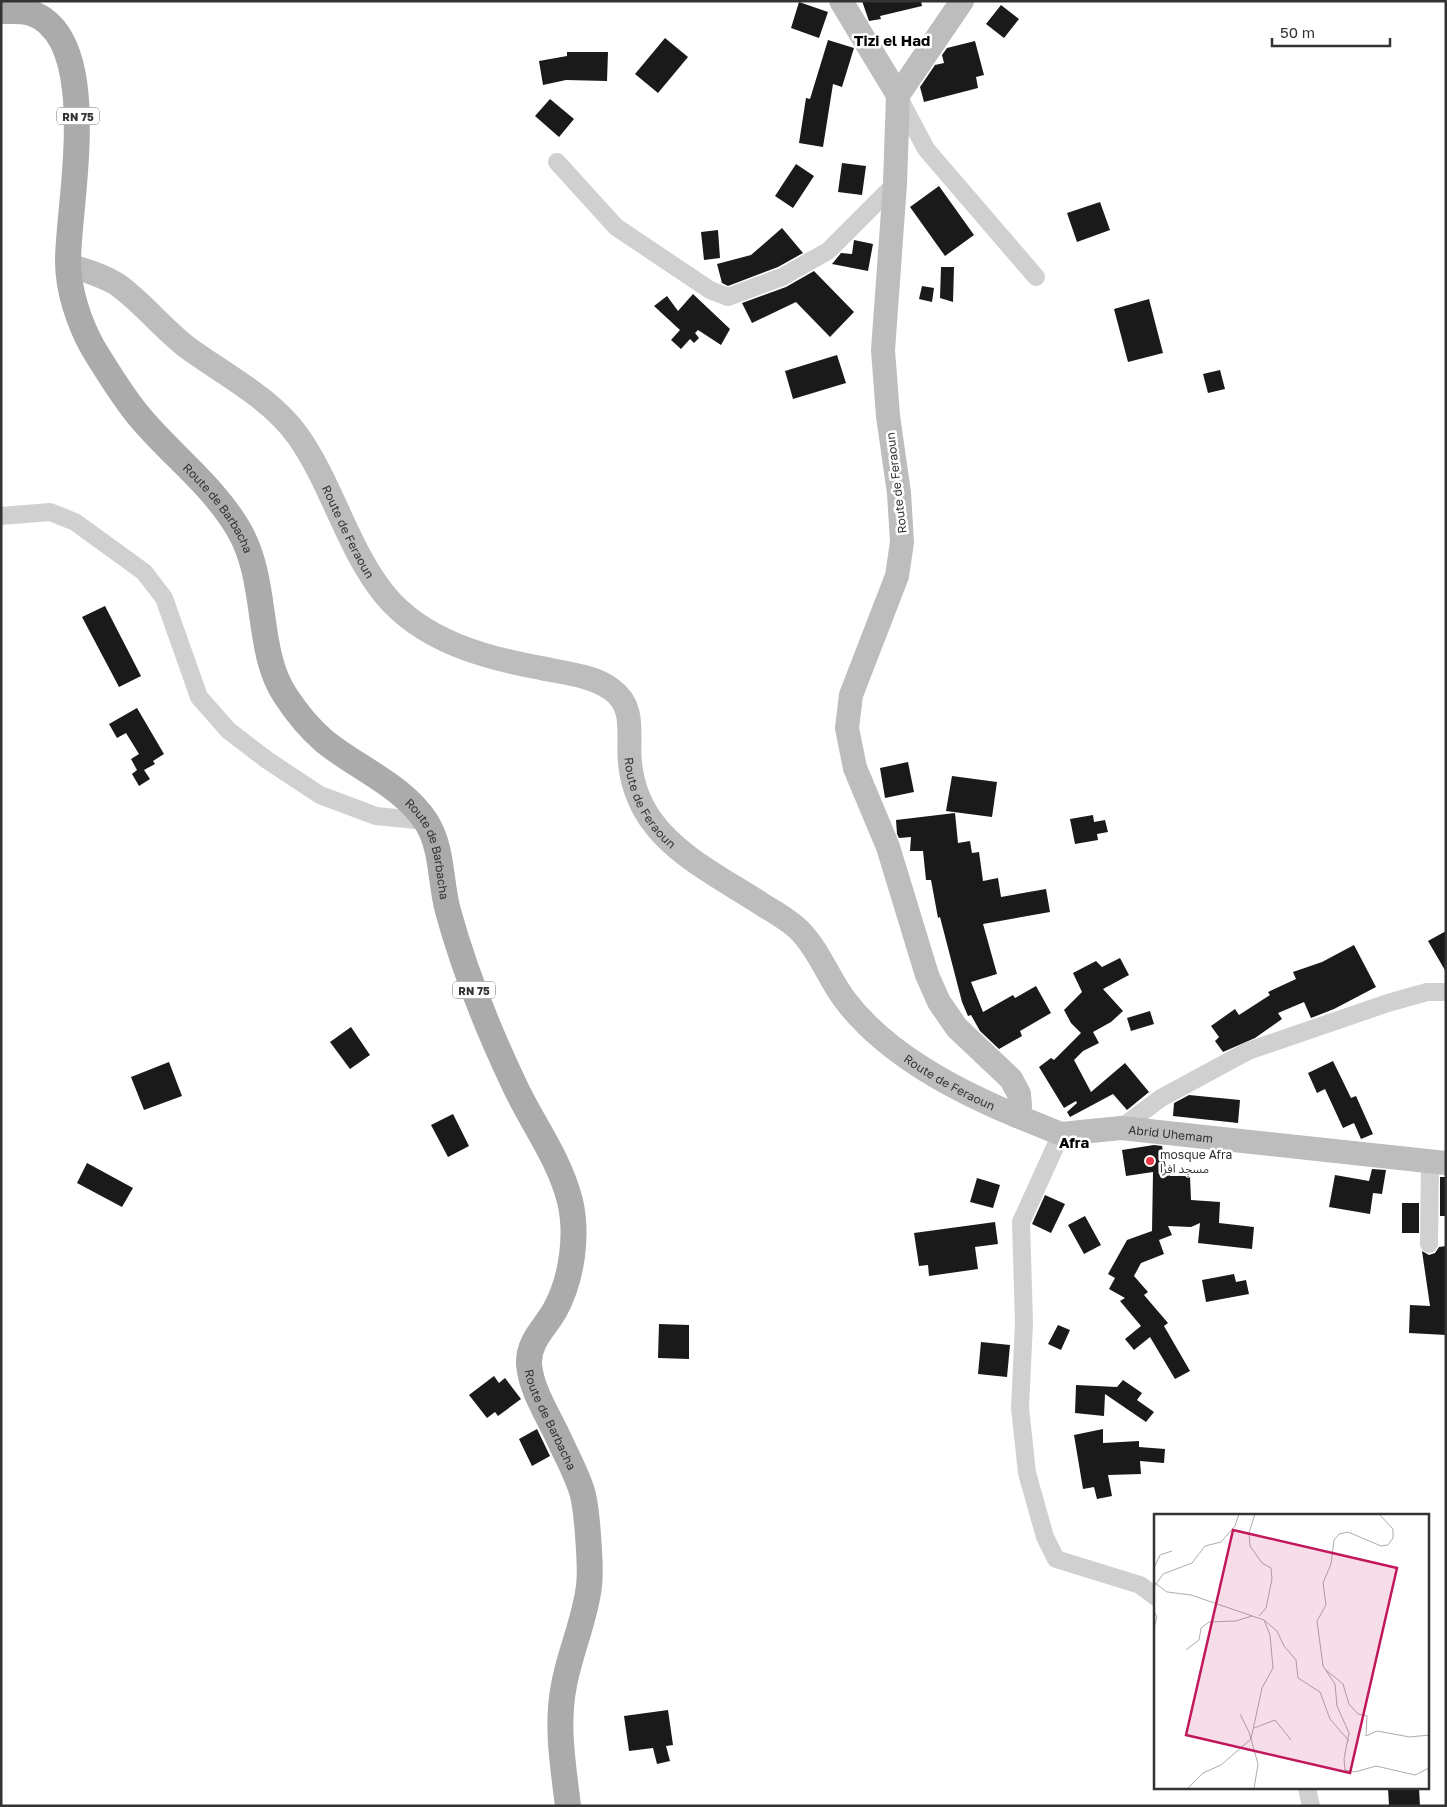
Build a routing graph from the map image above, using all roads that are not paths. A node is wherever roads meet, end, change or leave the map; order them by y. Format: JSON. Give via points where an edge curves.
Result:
{"nodes":[{"id":1,"x":841,"y":1,"type":"edge"},
{"id":2,"x":962,"y":1,"type":"edge"},
{"id":3,"x":1,"y":11,"type":"edge"},
{"id":4,"x":898,"y":95,"type":"junction"},
{"id":5,"x":558,"y":162,"type":"dead end"},
{"id":6,"x":895,"y":184,"type":"junction"},
{"id":7,"x":68,"y":265,"type":"junction"},
{"id":8,"x":1036,"y":277,"type":"dead end"},
{"id":9,"x":1,"y":516,"type":"edge"},
{"id":10,"x":426,"y":821,"type":"junction"},
{"id":11,"x":1446,"y":992,"type":"edge"},
{"id":12,"x":1017,"y":1116,"type":"junction"},
{"id":13,"x":1121,"y":1128,"type":"junction"},
{"id":14,"x":1061,"y":1134,"type":"junction"},
{"id":15,"x":1438,"y":1163,"type":"edge"},
{"id":16,"x":1429,"y":1244,"type":"dead end"},
{"id":17,"x":1154,"y":1595,"type":"edge"},
{"id":18,"x":1307,"y":1790,"type":"edge"},
{"id":19,"x":568,"y":1806,"type":"edge"},
{"id":20,"x":1311,"y":1806,"type":"edge"}],
"edges":[{"from":1,"to":4,"type":"main road"},
{"from":2,"to":4,"type":"main road"},
{"from":3,"to":7,"type":"main road","name":"Route de Barbacha","number":"RN 75","via":[[30,12],[43,19],[56,32],[66,50],[73,74],[78,108]]},
{"from":4,"to":6,"type":"main road","name":"Route de Feraoun"},
{"from":4,"to":8,"type":"street","via":[[926,149]]},
{"from":5,"to":6,"type":"street","via":[[616,227],[710,290],[728,297],[782,277],[828,251]]},
{"from":6,"to":12,"type":"main road","name":"Route de Feraoun","via":[[883,350],[902,542],[897,576],[851,695],[847,728],[855,768],[888,847],[935,993],[958,1028],[1011,1079],[1019,1094]]},
{"from":7,"to":10,"type":"main road","name":"Route de Barbacha","number":"RN 75","via":[[75,306],[86,335],[111,378],[140,417],[214,494],[240,531],[255,567],[269,654],[280,688],[299,715],[323,740],[406,798]]},
{"from":7,"to":12,"type":"main road","name":"Route de Feraoun","via":[[116,284],[189,348],[273,408],[297,433],[322,474],[368,571],[386,597],[406,616],[436,637],[466,649],[579,676],[608,686],[622,697],[629,716],[630,763],[636,792],[650,818],[668,840],[800,932],[844,1000],[888,1043],[966,1091]]},
{"from":9,"to":10,"type":"street","via":[[50,512],[75,522],[144,572],[164,598],[199,697],[228,730],[268,760],[320,795],[376,816]]},
{"from":10,"to":19,"type":"main road","name":"Route de Barbacha","number":"RN 75","via":[[442,866],[446,903],[460,953],[514,1084],[564,1182],[571,1206],[572,1253],[566,1280],[555,1310],[538,1332],[529,1363],[540,1401],[582,1494],[588,1539],[590,1584],[560,1710],[560,1748]]},
{"from":11,"to":13,"type":"street","via":[[1427,992],[1388,1003],[1248,1051],[1160,1098]]},
{"from":12,"to":14,"type":"main road","name":"Abrid Uhemam"},
{"from":13,"to":14,"type":"main road","name":"Abrid Uhemam"},
{"from":13,"to":15,"type":"main road","name":"Abrid Uhemam"},
{"from":14,"to":17,"type":"street","via":[[1021,1222],[1024,1323],[1020,1408],[1027,1473],[1045,1537],[1056,1559],[1140,1585]]},
{"from":15,"to":16,"type":"street"},
{"from":18,"to":20,"type":"street"}]}
